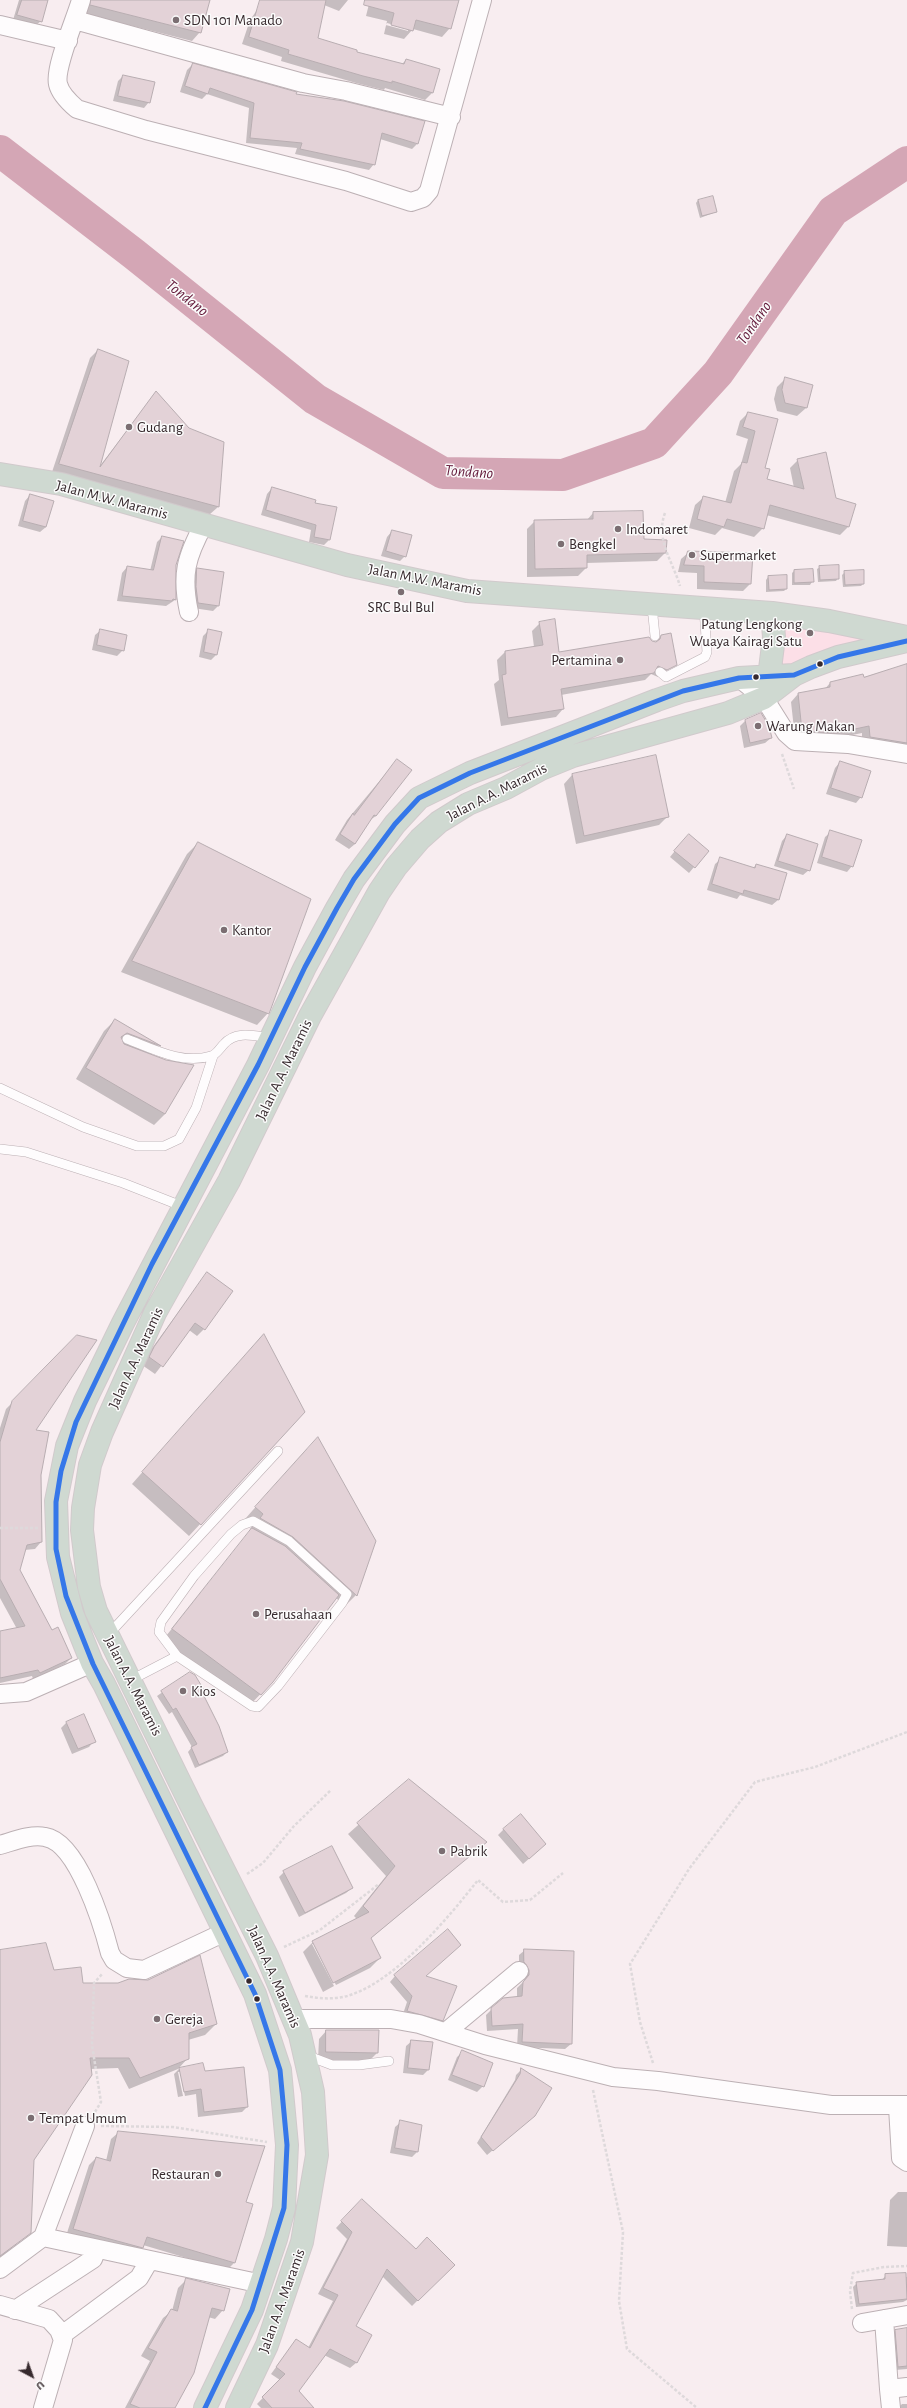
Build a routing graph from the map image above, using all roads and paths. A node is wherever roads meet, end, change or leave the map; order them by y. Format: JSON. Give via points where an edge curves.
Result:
{"nodes":[{"id":1,"x":81,"y":0,"type":"edge"},
{"id":2,"x":482,"y":0,"type":"edge"},
{"id":3,"x":75,"y":20,"type":"junction"},
{"id":4,"x":0,"y":25,"type":"edge"},
{"id":5,"x":68,"y":41,"type":"junction"},
{"id":6,"x":451,"y":117,"type":"junction"},
{"id":7,"x":0,"y":474,"type":"edge"},
{"id":8,"x":665,"y":513,"type":"dead end"},
{"id":9,"x":204,"y":524,"type":"junction"},
{"id":10,"x":652,"y":606,"type":"junction"},
{"id":11,"x":695,"y":607,"type":"junction"},
{"id":12,"x":189,"y":612,"type":"dead end"},
{"id":13,"x":772,"y":613,"type":"junction"},
{"id":14,"x":655,"y":636,"type":"dead end"},
{"id":15,"x":907,"y":637,"type":"edge"},
{"id":16,"x":907,"y":641,"type":"edge"},
{"id":17,"x":660,"y":672,"type":"dead end"},
{"id":18,"x":794,"y":675,"type":"junction"},
{"id":19,"x":769,"y":677,"type":"junction"},
{"id":20,"x":739,"y":678,"type":"junction"},
{"id":21,"x":764,"y":698,"type":"junction"},
{"id":22,"x":907,"y":754,"type":"edge"},
{"id":23,"x":288,"y":1002,"type":"junction"},
{"id":24,"x":310,"y":1016,"type":"junction"},
{"id":25,"x":271,"y":1038,"type":"junction"},
{"id":26,"x":127,"y":1039,"type":"dead end"},
{"id":27,"x":213,"y":1056,"type":"junction"},
{"id":28,"x":0,"y":1088,"type":"edge"},
{"id":29,"x":0,"y":1149,"type":"edge"},
{"id":30,"x":184,"y":1207,"type":"junction"},
{"id":31,"x":278,"y":1451,"type":"dead end"},
{"id":32,"x":0,"y":1528,"type":"edge"},
{"id":33,"x":55,"y":1529,"type":"junction"},
{"id":34,"x":108,"y":1636,"type":"junction"},
{"id":35,"x":177,"y":1656,"type":"junction"},
{"id":36,"x":92,"y":1662,"type":"junction"},
{"id":37,"x":129,"y":1681,"type":"junction"},
{"id":38,"x":0,"y":1694,"type":"edge"},
{"id":39,"x":907,"y":1732,"type":"edge"},
{"id":40,"x":331,"y":1790,"type":"dead end"},
{"id":41,"x":0,"y":1845,"type":"edge"},
{"id":42,"x":563,"y":1873,"type":"dead end"},
{"id":43,"x":379,"y":1884,"type":"dead end"},
{"id":44,"x":232,"y":1885,"type":"junction"},
{"id":45,"x":225,"y":1932,"type":"junction"},
{"id":46,"x":267,"y":1956,"type":"junction"},
{"id":47,"x":114,"y":1960,"type":"junction"},
{"id":48,"x":518,"y":1971,"type":"dead end"},
{"id":49,"x":283,"y":1991,"type":"junction"},
{"id":50,"x":294,"y":2019,"type":"junction"},
{"id":51,"x":446,"y":2032,"type":"junction"},
{"id":52,"x":305,"y":2054,"type":"junction"},
{"id":53,"x":389,"y":2061,"type":"dead end"},
{"id":54,"x":590,"y":2071,"type":"junction"},
{"id":55,"x":658,"y":2081,"type":"junction"},
{"id":56,"x":902,"y":2106,"type":"edge"},
{"id":57,"x":86,"y":2126,"type":"junction"},
{"id":58,"x":287,"y":2144,"type":"junction"},
{"id":59,"x":907,"y":2162,"type":"edge"},
{"id":60,"x":43,"y":2237,"type":"junction"},
{"id":61,"x":97,"y":2249,"type":"junction"},
{"id":62,"x":149,"y":2261,"type":"junction"},
{"id":63,"x":907,"y":2266,"type":"edge"},
{"id":64,"x":0,"y":2269,"type":"edge"},
{"id":65,"x":262,"y":2284,"type":"junction"},
{"id":66,"x":7,"y":2308,"type":"edge"},
{"id":67,"x":907,"y":2315,"type":"edge"},
{"id":68,"x":884,"y":2319,"type":"junction"},
{"id":69,"x":862,"y":2323,"type":"joint"},
{"id":70,"x":62,"y":2335,"type":"junction"},
{"id":71,"x":907,"y":2387,"type":"edge"},
{"id":72,"x":889,"y":2389,"type":"junction"},
{"id":73,"x":43,"y":2408,"type":"edge"},
{"id":74,"x":205,"y":2408,"type":"edge"},
{"id":75,"x":237,"y":2408,"type":"edge"},
{"id":76,"x":697,"y":2408,"type":"edge"},
{"id":77,"x":891,"y":2408,"type":"edge"}],
"edges":[{"from":1,"to":3,"type":"street"},
{"from":2,"to":6,"type":"street"},
{"from":3,"to":5,"type":"street"},
{"from":3,"to":6,"type":"street","via":[[303,83]]},
{"from":4,"to":5,"type":"street"},
{"from":5,"to":6,"type":"street","via":[[60,64],[58,84],[68,101],[77,109],[146,130],[346,181],[411,202],[424,198],[429,191]]},
{"from":7,"to":9,"type":"highway","name":"Jalan M.W. Maramis","via":[[61,484]]},
{"from":8,"to":11,"type":"path","via":[[661,523],[665,547],[680,584]]},
{"from":9,"to":10,"type":"highway","name":"Jalan M.W. Maramis","via":[[347,565],[467,591]]},
{"from":9,"to":12,"type":"street","via":[[187,560],[184,588]]},
{"from":10,"to":11,"type":"highway","name":"Jalan M.W. Maramis"},
{"from":10,"to":14,"type":"lane"},
{"from":11,"to":13,"type":"highway","name":"Jalan M.W. Maramis"},
{"from":11,"to":17,"type":"lane","via":[[707,652],[705,657],[666,677]]},
{"from":13,"to":15,"type":"highway","name":"Jalan M.W. Maramis"},
{"from":13,"to":19,"type":"highway","via":[[774,637]]},
{"from":16,"to":18,"type":"highway","name":"Jalan A.A. Maramis","via":[[838,657]]},
{"from":18,"to":19,"type":"highway"},
{"from":18,"to":21,"type":"highway","name":"Jalan A.A. Maramis"},
{"from":19,"to":20,"type":"highway"},
{"from":20,"to":21,"type":"street"},
{"from":20,"to":23,"type":"highway","via":[[657,700],[470,773],[419,798],[395,824],[354,879]]},
{"from":21,"to":22,"type":"street","via":[[786,733],[795,741],[848,744]]},
{"from":21,"to":24,"type":"highway","name":"Jalan A.A. Maramis","via":[[728,713],[574,756],[540,769],[506,788],[468,804],[439,822],[420,839],[379,892]]},
{"from":23,"to":24,"type":"highway"},
{"from":23,"to":25,"type":"highway"},
{"from":24,"to":34,"type":"highway","name":"Jalan A.A. Maramis","via":[[232,1174],[152,1319],[90,1465],[83,1508],[83,1549],[89,1587],[96,1611]]},
{"from":25,"to":27,"type":"lane","via":[[244,1034],[228,1040]]},
{"from":25,"to":30,"type":"highway"},
{"from":26,"to":27,"type":"lane","via":[[160,1052],[193,1060]]},
{"from":27,"to":28,"type":"lane","via":[[196,1108],[179,1139],[164,1146],[137,1146],[83,1126]]},
{"from":29,"to":30,"type":"lane","via":[[26,1152],[116,1181]]},
{"from":30,"to":33,"type":"highway","via":[[123,1323],[76,1422],[67,1446],[56,1501]]},
{"from":31,"to":34,"type":"lane"},
{"from":32,"to":33,"type":"path","via":[[20,1526]]},
{"from":33,"to":36,"type":"highway","via":[[61,1576],[72,1613]]},
{"from":34,"to":37,"type":"highway","name":"Jalan A.A. Maramis"},
{"from":35,"to":35,"type":"lane","via":[[159,1632],[161,1622],[194,1576],[242,1525],[253,1521],[273,1530],[347,1594],[278,1686],[258,1707],[252,1706]]},
{"from":35,"to":37,"type":"lane"},
{"from":36,"to":38,"type":"street","via":[[26,1692]]},
{"from":36,"to":45,"type":"highway"},
{"from":37,"to":44,"type":"highway","name":"Jalan A.A. Maramis"},
{"from":39,"to":55,"type":"path","via":[[815,1767],[754,1782],[689,1869],[630,1964],[640,2022]]},
{"from":40,"to":44,"type":"path","via":[[294,1826],[263,1863]]},
{"from":41,"to":47,"type":"street","via":[[36,1836],[47,1837],[60,1846],[87,1884]]},
{"from":42,"to":49,"type":"path","via":[[530,1900],[503,1902],[478,1880],[446,1921],[417,1948],[374,1985],[352,1995],[323,1999]]},
{"from":43,"to":46,"type":"path","via":[[320,1930]]},
{"from":44,"to":46,"type":"highway","name":"Jalan A.A. Maramis"},
{"from":45,"to":47,"type":"street","via":[[144,1970],[127,1968]]},
{"from":45,"to":58,"type":"highway","via":[[255,1994],[280,2070]]},
{"from":46,"to":49,"type":"highway","name":"Jalan A.A. Maramis"},
{"from":47,"to":57,"type":"path","via":[[94,1983],[92,2045],[101,2102]]},
{"from":48,"to":51,"type":"street"},
{"from":49,"to":50,"type":"highway","name":"Jalan A.A. Maramis"},
{"from":50,"to":51,"type":"street","via":[[391,2019]]},
{"from":50,"to":52,"type":"highway","name":"Jalan A.A. Maramis"},
{"from":51,"to":54,"type":"street","via":[[485,2045]]},
{"from":52,"to":53,"type":"lane","via":[[332,2065]]},
{"from":52,"to":75,"type":"highway","name":"Jalan A.A. Maramis","via":[[314,2092],[317,2155],[302,2242],[268,2346]]},
{"from":54,"to":55,"type":"street","via":[[613,2077]]},
{"from":54,"to":76,"type":"path","via":[[623,2232],[619,2301],[626,2349]]},
{"from":55,"to":56,"type":"street","via":[[831,2105]]},
{"from":56,"to":59,"type":"street","via":[[901,2158]]},
{"from":57,"to":58,"type":"path","via":[[173,2127]]},
{"from":57,"to":60,"type":"street"},
{"from":58,"to":65,"type":"highway","via":[[284,2208]]},
{"from":60,"to":61,"type":"street"},
{"from":60,"to":64,"type":"street"},
{"from":61,"to":62,"type":"street"},
{"from":61,"to":66,"type":"street","via":[[93,2259]]},
{"from":62,"to":65,"type":"street","via":[[204,2270]]},
{"from":62,"to":70,"type":"street","via":[[139,2278]]},
{"from":63,"to":69,"type":"path","via":[[853,2273],[850,2291],[853,2320]]},
{"from":65,"to":74,"type":"highway","via":[[245,2328]]},
{"from":66,"to":70,"type":"street","via":[[49,2319]]},
{"from":67,"to":68,"type":"street"},
{"from":68,"to":69,"type":"street"},
{"from":68,"to":72,"type":"street"},
{"from":70,"to":73,"type":"street","via":[[63,2340]]},
{"from":71,"to":72,"type":"street"},
{"from":72,"to":77,"type":"street"}]}
